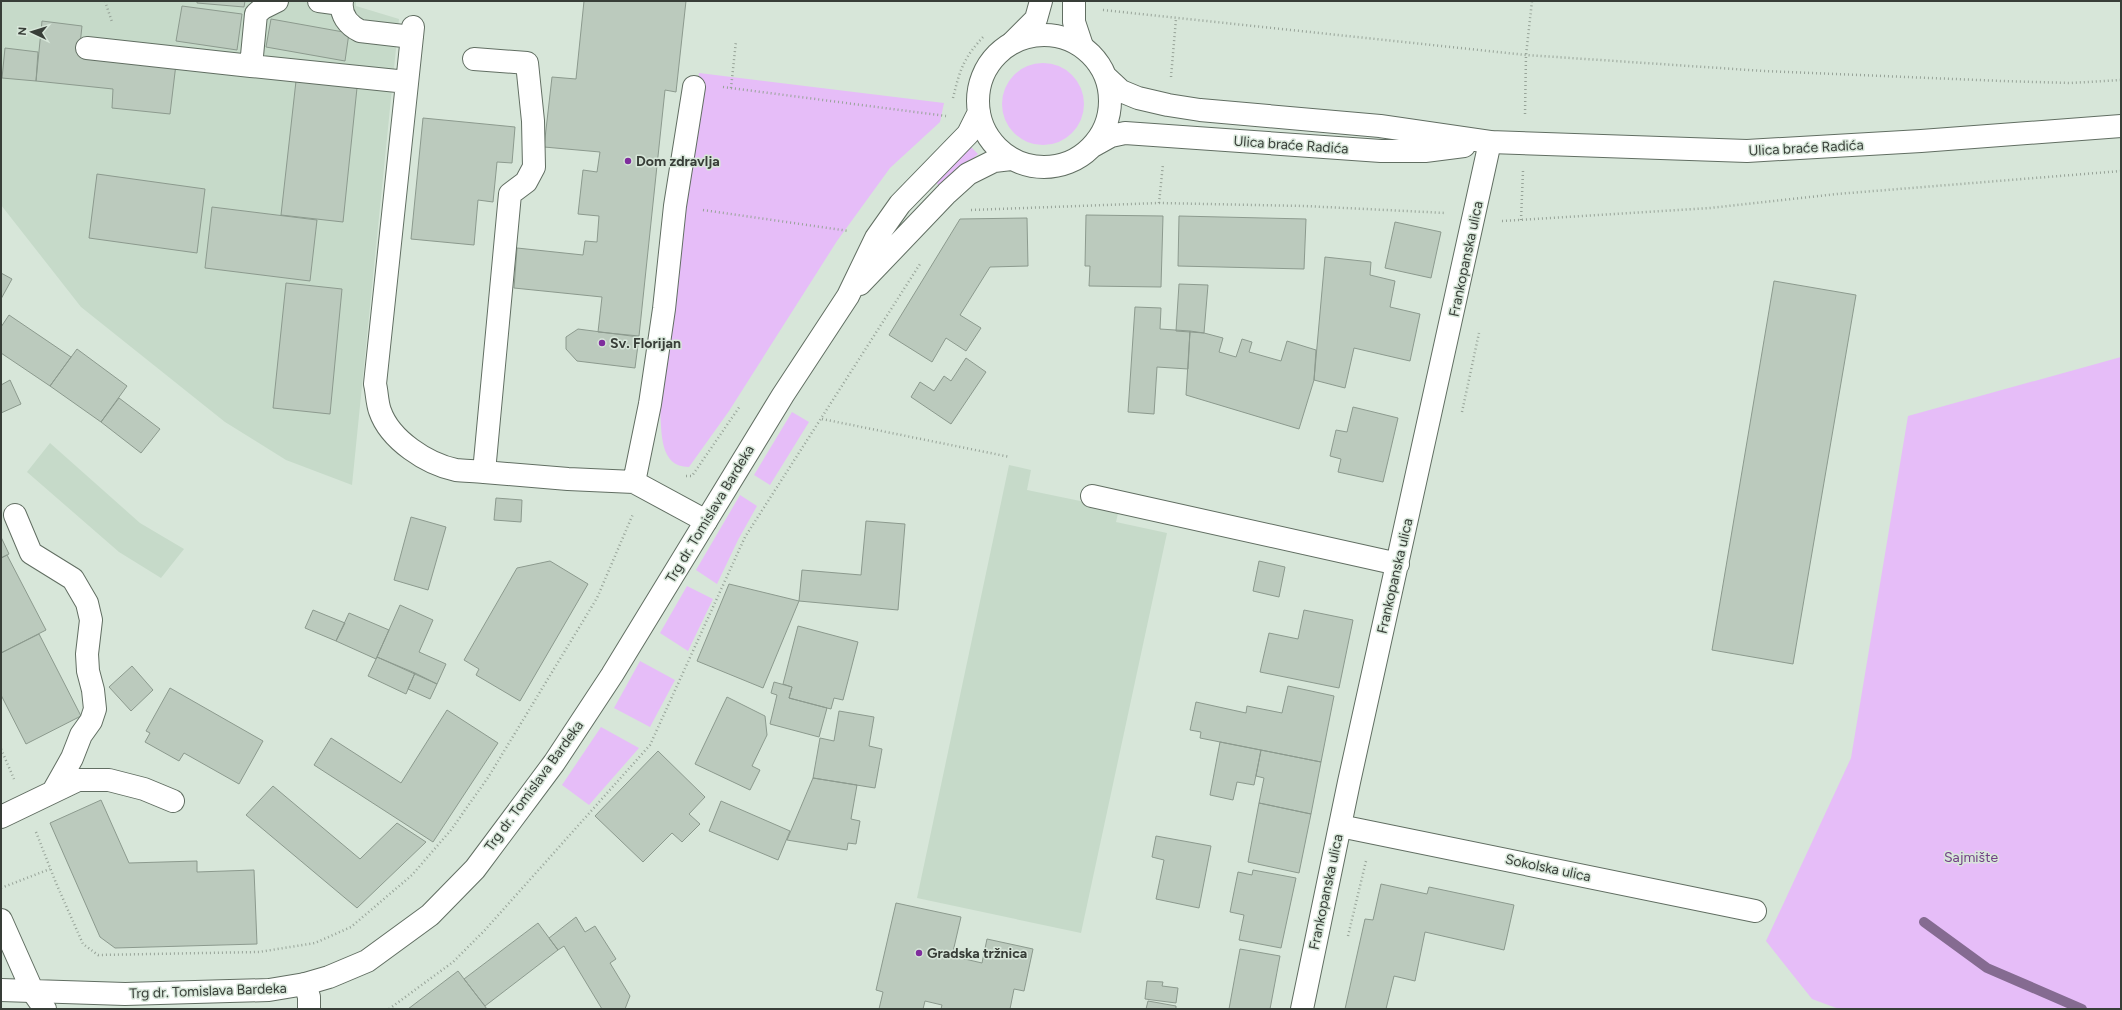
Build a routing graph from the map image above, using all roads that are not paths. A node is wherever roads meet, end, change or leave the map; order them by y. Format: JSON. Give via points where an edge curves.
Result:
{"nodes":[{"id":1,"x":277,"y":1,"type":"edge"},
{"id":2,"x":318,"y":1,"type":"edge"},
{"id":3,"x":1041,"y":1,"type":"edge"},
{"id":4,"x":1074,"y":1,"type":"edge"},
{"id":5,"x":342,"y":3,"type":"edge"},
{"id":6,"x":1013,"y":42,"type":"junction"},
{"id":7,"x":1082,"y":46,"type":"junction"},
{"id":8,"x":87,"y":48,"type":"dead end"},
{"id":9,"x":474,"y":59,"type":"dead end"},
{"id":10,"x":251,"y":66,"type":"junction"},
{"id":11,"x":1106,"y":77,"type":"junction"},
{"id":12,"x":407,"y":82,"type":"junction"},
{"id":13,"x":694,"y":87,"type":"road end"},
{"id":14,"x":978,"y":112,"type":"junction"},
{"id":15,"x":2121,"y":126,"type":"edge"},
{"id":16,"x":1490,"y":142,"type":"junction"},
{"id":17,"x":1093,"y":146,"type":"junction"},
{"id":18,"x":1011,"y":159,"type":"junction"},
{"id":19,"x":848,"y":296,"type":"junction"},
{"id":20,"x":484,"y":472,"type":"junction"},
{"id":21,"x":634,"y":482,"type":"junction"},
{"id":22,"x":1092,"y":496,"type":"dead end"},
{"id":23,"x":15,"y":515,"type":"dead end"},
{"id":24,"x":706,"y":521,"type":"junction"},
{"id":25,"x":1398,"y":564,"type":"junction"},
{"id":26,"x":54,"y":790,"type":"junction"},
{"id":27,"x":172,"y":801,"type":"dead end"},
{"id":28,"x":1,"y":817,"type":"edge"},
{"id":29,"x":1340,"y":826,"type":"junction"},
{"id":30,"x":1755,"y":911,"type":"dead end"},
{"id":31,"x":1,"y":920,"type":"edge"},
{"id":32,"x":305,"y":984,"type":"junction"},
{"id":33,"x":1,"y":990,"type":"edge"},
{"id":34,"x":39,"y":1000,"type":"edge"},
{"id":35,"x":309,"y":1009,"type":"edge"},
{"id":36,"x":1302,"y":1009,"type":"edge"}],
"edges":[{"from":1,"to":10,"type":"main road","via":[[256,14]]},
{"from":2,"to":5,"type":"main road"},
{"from":3,"to":6,"type":"main road","via":[[1036,19]]},
{"from":4,"to":7,"type":"main road","via":[[1074,22]]},
{"from":5,"to":12,"type":"main road","via":[[342,13],[353,28],[360,31],[412,32]]},
{"from":6,"to":7,"type":"main road","via":[[1030,36],[1048,34],[1066,38]]},
{"from":6,"to":14,"type":"main road","via":[[1001,50],[983,74],[978,93]]},
{"from":7,"to":11,"type":"main road","via":[[1096,60]]},
{"from":8,"to":10,"type":"main road"},
{"from":9,"to":20,"type":"main road","via":[[527,63],[533,121],[534,168],[526,182],[510,194]]},
{"from":10,"to":12,"type":"main road"},
{"from":11,"to":16,"type":"main road","name":"Ulica braće Radića","via":[[1121,91],[1168,106],[1380,126]]},
{"from":11,"to":17,"type":"main road","via":[[1110,113],[1104,131]]},
{"from":12,"to":20,"type":"main road","via":[[375,384],[380,411],[391,431],[408,448],[426,459],[455,470]]},
{"from":13,"to":21,"type":"main road","via":[[675,206],[650,404]]},
{"from":14,"to":18,"type":"main road","via":[[985,131],[996,147]]},
{"from":14,"to":19,"type":"main road","name":"Trg dr. Tomislava Bardeka","via":[[968,134],[900,204],[876,238]]},
{"from":15,"to":16,"type":"main road","name":"Ulica braće Radića","via":[[1747,151]]},
{"from":16,"to":17,"type":"main road","name":"Ulica braće Radića","via":[[1425,151],[1381,151],[1125,133],[1111,136]]},
{"from":16,"to":25,"type":"main road","name":"Frankopanska ulica"},
{"from":17,"to":18,"type":"main road","via":[[1076,160],[1054,167],[1032,167]]},
{"from":18,"to":19,"type":"main road","name":"Trg dr. Tomislava Bardeka","via":[[994,161],[968,174]]},
{"from":19,"to":24,"type":"main road","name":"Trg dr. Tomislava Bardeka","via":[[783,395]]},
{"from":20,"to":21,"type":"main road"},
{"from":21,"to":24,"type":"main road"},
{"from":22,"to":25,"type":"main road"},
{"from":23,"to":26,"type":"main road","via":[[31,553],[73,579],[87,603],[91,620],[87,654],[95,709]]},
{"from":24,"to":32,"type":"main road","name":"Trg dr. Tomislava Bardeka","via":[[554,763],[474,868],[430,915],[368,961]]},
{"from":25,"to":29,"type":"main road","name":"Frankopanska ulica"},
{"from":26,"to":27,"type":"main road","via":[[78,780],[109,780],[144,789]]},
{"from":26,"to":28,"type":"main road"},
{"from":29,"to":30,"type":"main road","name":"Sokolska ulica"},
{"from":29,"to":36,"type":"main road","name":"Frankopanska ulica"},
{"from":31,"to":34,"type":"main road"},
{"from":32,"to":34,"type":"main road","name":"Trg dr. Tomislava Bardeka","via":[[269,990],[125,994]]},
{"from":32,"to":35,"type":"main road"},
{"from":33,"to":34,"type":"main road","name":"Trg dr. Tomislava Bardeka"}]}
